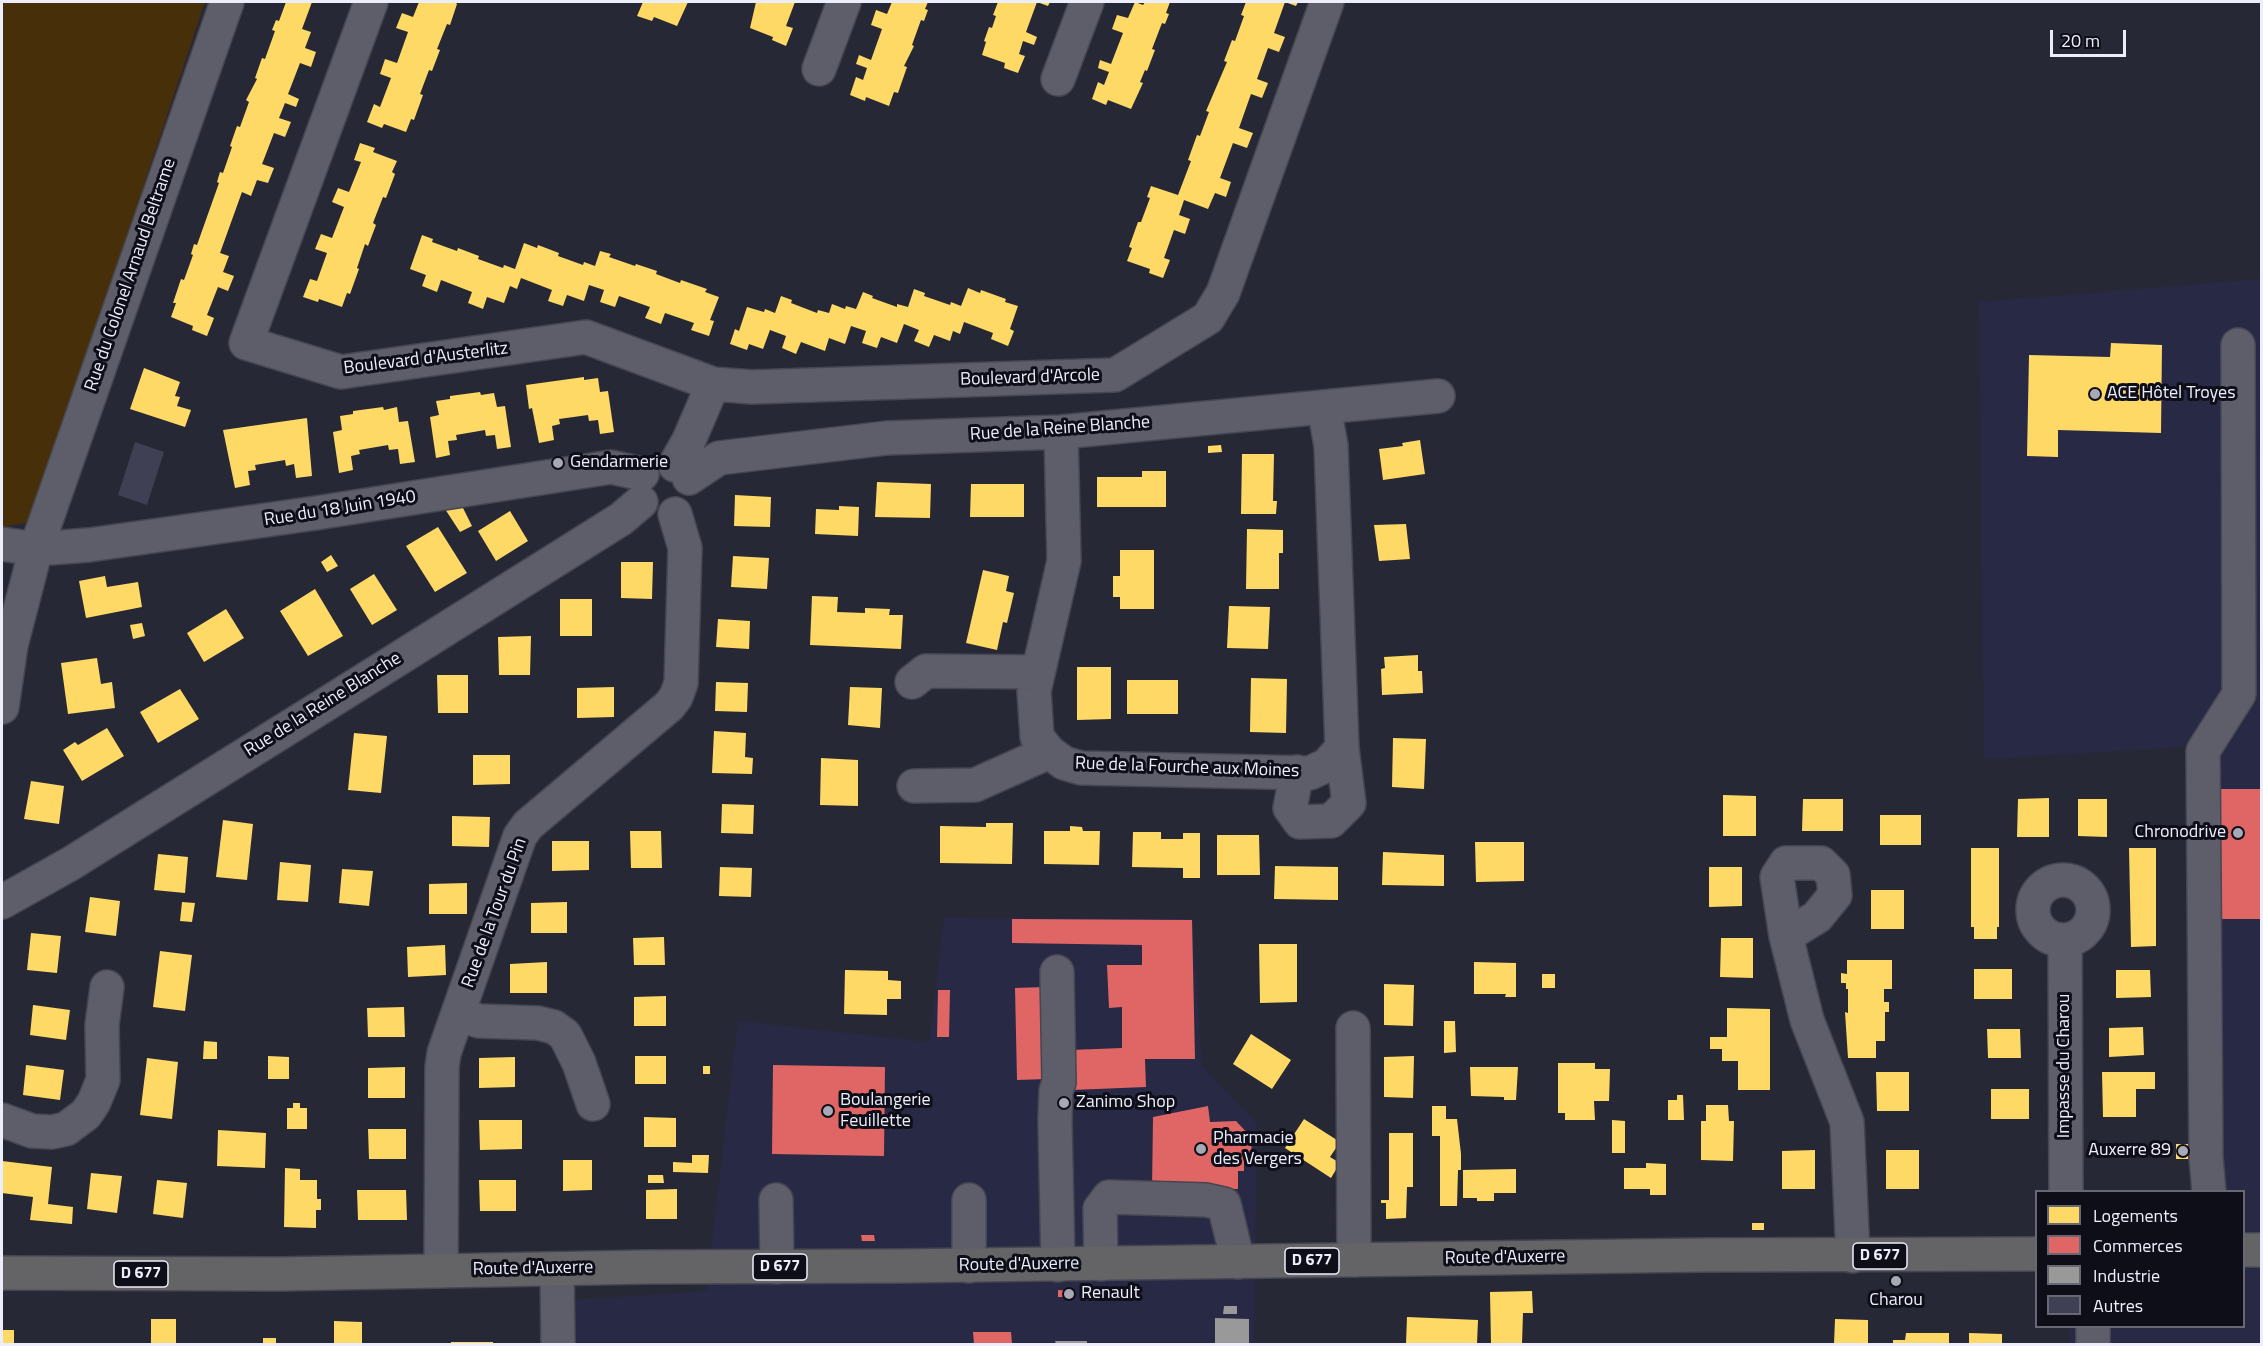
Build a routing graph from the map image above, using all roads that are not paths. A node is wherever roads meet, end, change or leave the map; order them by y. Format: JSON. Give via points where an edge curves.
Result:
{"nodes":[{"id":1,"x":227,"y":2,"type":"edge"},
{"id":2,"x":371,"y":2,"type":"edge"},
{"id":3,"x":844,"y":2,"type":"edge"},
{"id":4,"x":1087,"y":2,"type":"edge"},
{"id":5,"x":1328,"y":2,"type":"edge"},
{"id":6,"x":819,"y":69,"type":"dead end"},
{"id":7,"x":1058,"y":80,"type":"dead end"},
{"id":8,"x":2238,"y":345,"type":"dead end"},
{"id":9,"x":713,"y":384,"type":"junction"},
{"id":10,"x":1438,"y":396,"type":"dead end"},
{"id":11,"x":1324,"y":407,"type":"junction"},
{"id":12,"x":1061,"y":432,"type":"junction"},
{"id":13,"x":682,"y":471,"type":"junction"},
{"id":14,"x":642,"y":488,"type":"junction"},
{"id":15,"x":675,"y":514,"type":"junction"},
{"id":16,"x":2,"y":544,"type":"edge"},
{"id":17,"x":36,"y":549,"type":"junction"},
{"id":18,"x":1038,"y":672,"type":"junction"},
{"id":19,"x":912,"y":682,"type":"dead end"},
{"id":20,"x":2,"y":707,"type":"edge"},
{"id":21,"x":1342,"y":748,"type":"junction"},
{"id":22,"x":1049,"y":752,"type":"junction"},
{"id":23,"x":1297,"y":772,"type":"junction"},
{"id":24,"x":914,"y":786,"type":"dead end"},
{"id":25,"x":2,"y":902,"type":"edge"},
{"id":26,"x":1786,"y":936,"type":"dead end"},
{"id":27,"x":2065,"y":940,"type":"dead end"},
{"id":28,"x":1057,"y":972,"type":"dead end"},
{"id":29,"x":107,"y":987,"type":"dead end"},
{"id":30,"x":458,"y":1014,"type":"junction"},
{"id":31,"x":1353,"y":1028,"type":"dead end"},
{"id":32,"x":593,"y":1104,"type":"dead end"},
{"id":33,"x":2,"y":1120,"type":"edge"},
{"id":34,"x":2066,"y":1190,"type":"edge"},
{"id":35,"x":2209,"y":1190,"type":"edge"},
{"id":36,"x":776,"y":1200,"type":"dead end"},
{"id":37,"x":969,"y":1200,"type":"dead end"},
{"id":38,"x":2035,"y":1254,"type":"edge"},
{"id":39,"x":1853,"y":1256,"type":"junction"},
{"id":40,"x":1354,"y":1260,"type":"junction"},
{"id":41,"x":1238,"y":1262,"type":"junction"},
{"id":42,"x":1058,"y":1264,"type":"junction"},
{"id":43,"x":1101,"y":1264,"type":"junction"},
{"id":44,"x":969,"y":1266,"type":"junction"},
{"id":45,"x":777,"y":1267,"type":"junction"},
{"id":46,"x":557,"y":1269,"type":"junction"},
{"id":47,"x":441,"y":1271,"type":"junction"},
{"id":48,"x":2,"y":1273,"type":"edge"},
{"id":49,"x":2093,"y":1328,"type":"edge"},
{"id":50,"x":558,"y":1344,"type":"edge"},
{"id":51,"x":2093,"y":1344,"type":"edge"}],
"edges":[{"from":1,"to":17,"type":"street","name":"Rue du Colonel Arnaud Beltrame"},
{"from":2,"to":9,"type":"street","name":"Boulevard d'Austerlitz","via":[[246,343],[341,372],[586,337]]},
{"from":3,"to":6,"type":"street"},
{"from":4,"to":7,"type":"street"},
{"from":5,"to":9,"type":"street","name":"Boulevard d'Arcole","via":[[1223,293],[1208,318],[1115,375],[752,387]]},
{"from":8,"to":35,"type":"street","via":[[2239,694],[2203,751]]},
{"from":9,"to":13,"type":"street","via":[[689,440]]},
{"from":10,"to":11,"type":"street","name":"Rue de la Reine Blanche"},
{"from":11,"to":12,"type":"street","name":"Rue de la Reine Blanche"},
{"from":11,"to":21,"type":"street","via":[[1331,446]]},
{"from":12,"to":13,"type":"street","name":"Rue de la Reine Blanche","via":[[887,438],[719,458]]},
{"from":12,"to":18,"type":"street","name":"Rue de la Fourche aux Moines","via":[[1064,561]]},
{"from":13,"to":14,"type":"street","via":[[657,464],[649,467]]},
{"from":13,"to":15,"type":"street","via":[[692,486],[688,503]]},
{"from":14,"to":15,"type":"street","via":[[646,509],[660,516]]},
{"from":14,"to":17,"type":"street","name":"Rue du 18 Juin 1940","via":[[611,467],[293,516]]},
{"from":14,"to":25,"type":"street","name":"Rue de la Reine Blanche","via":[[621,519],[70,864]]},
{"from":15,"to":30,"type":"street","name":"Rue de la Tour du Pin","via":[[685,549],[681,684],[676,697],[520,836]]},
{"from":16,"to":17,"type":"street","name":"Rue du 18 Juin 1940"},
{"from":17,"to":20,"type":"street","name":"Rue du Colonel Arnaud Beltrame","via":[[11,645]]},
{"from":18,"to":19,"type":"street","via":[[926,671]]},
{"from":18,"to":22,"type":"street","name":"Rue de la Fourche aux Moines","via":[[1034,691],[1037,737]]},
{"from":21,"to":23,"type":"street","name":"Rue de la Fourche aux Moines","via":[[1327,765],[1310,773]]},
{"from":21,"to":23,"type":"street","via":[[1349,803],[1331,821],[1300,822],[1290,808]]},
{"from":22,"to":23,"type":"street","name":"Rue de la Fourche aux Moines","via":[[1064,764],[1081,768]]},
{"from":22,"to":24,"type":"street","via":[[975,785]]},
{"from":26,"to":39,"type":"street","via":[[1807,1020],[1847,1122]]},
{"from":27,"to":34,"type":"street","name":"Impasse du Charou"},
{"from":28,"to":42,"type":"street"},
{"from":29,"to":33,"type":"street","via":[[102,1025],[103,1080],[86,1114],[66,1129],[52,1132],[32,1131]]},
{"from":30,"to":32,"type":"street","via":[[479,1021],[555,1026],[565,1035]]},
{"from":30,"to":47,"type":"street","name":"Rue de la Tour du Pin","via":[[442,1066]]},
{"from":31,"to":40,"type":"street"},
{"from":36,"to":45,"type":"street"},
{"from":37,"to":44,"type":"street"},
{"from":38,"to":39,"type":"main road","name":"Route d'Auxerre","number":"D 677"},
{"from":39,"to":40,"type":"main road","name":"Route d'Auxerre","number":"D 677"},
{"from":40,"to":41,"type":"main road","name":"Route d'Auxerre","number":"D 677"},
{"from":41,"to":43,"type":"main road","name":"Route d'Auxerre","number":"D 677"},
{"from":41,"to":43,"type":"street","via":[[1224,1204],[1108,1197],[1100,1209]]},
{"from":42,"to":43,"type":"main road","name":"Route d'Auxerre","number":"D 677"},
{"from":42,"to":44,"type":"main road","name":"Route d'Auxerre","number":"D 677"},
{"from":44,"to":45,"type":"main road","name":"Route d'Auxerre","number":"D 677"},
{"from":45,"to":46,"type":"main road","name":"Route d'Auxerre","number":"D 677"},
{"from":46,"to":47,"type":"main road","name":"Route d'Auxerre","number":"D 677"},
{"from":46,"to":50,"type":"street"},
{"from":47,"to":48,"type":"main road","name":"Route d'Auxerre","number":"D 677"},
{"from":49,"to":51,"type":"street"}]}
